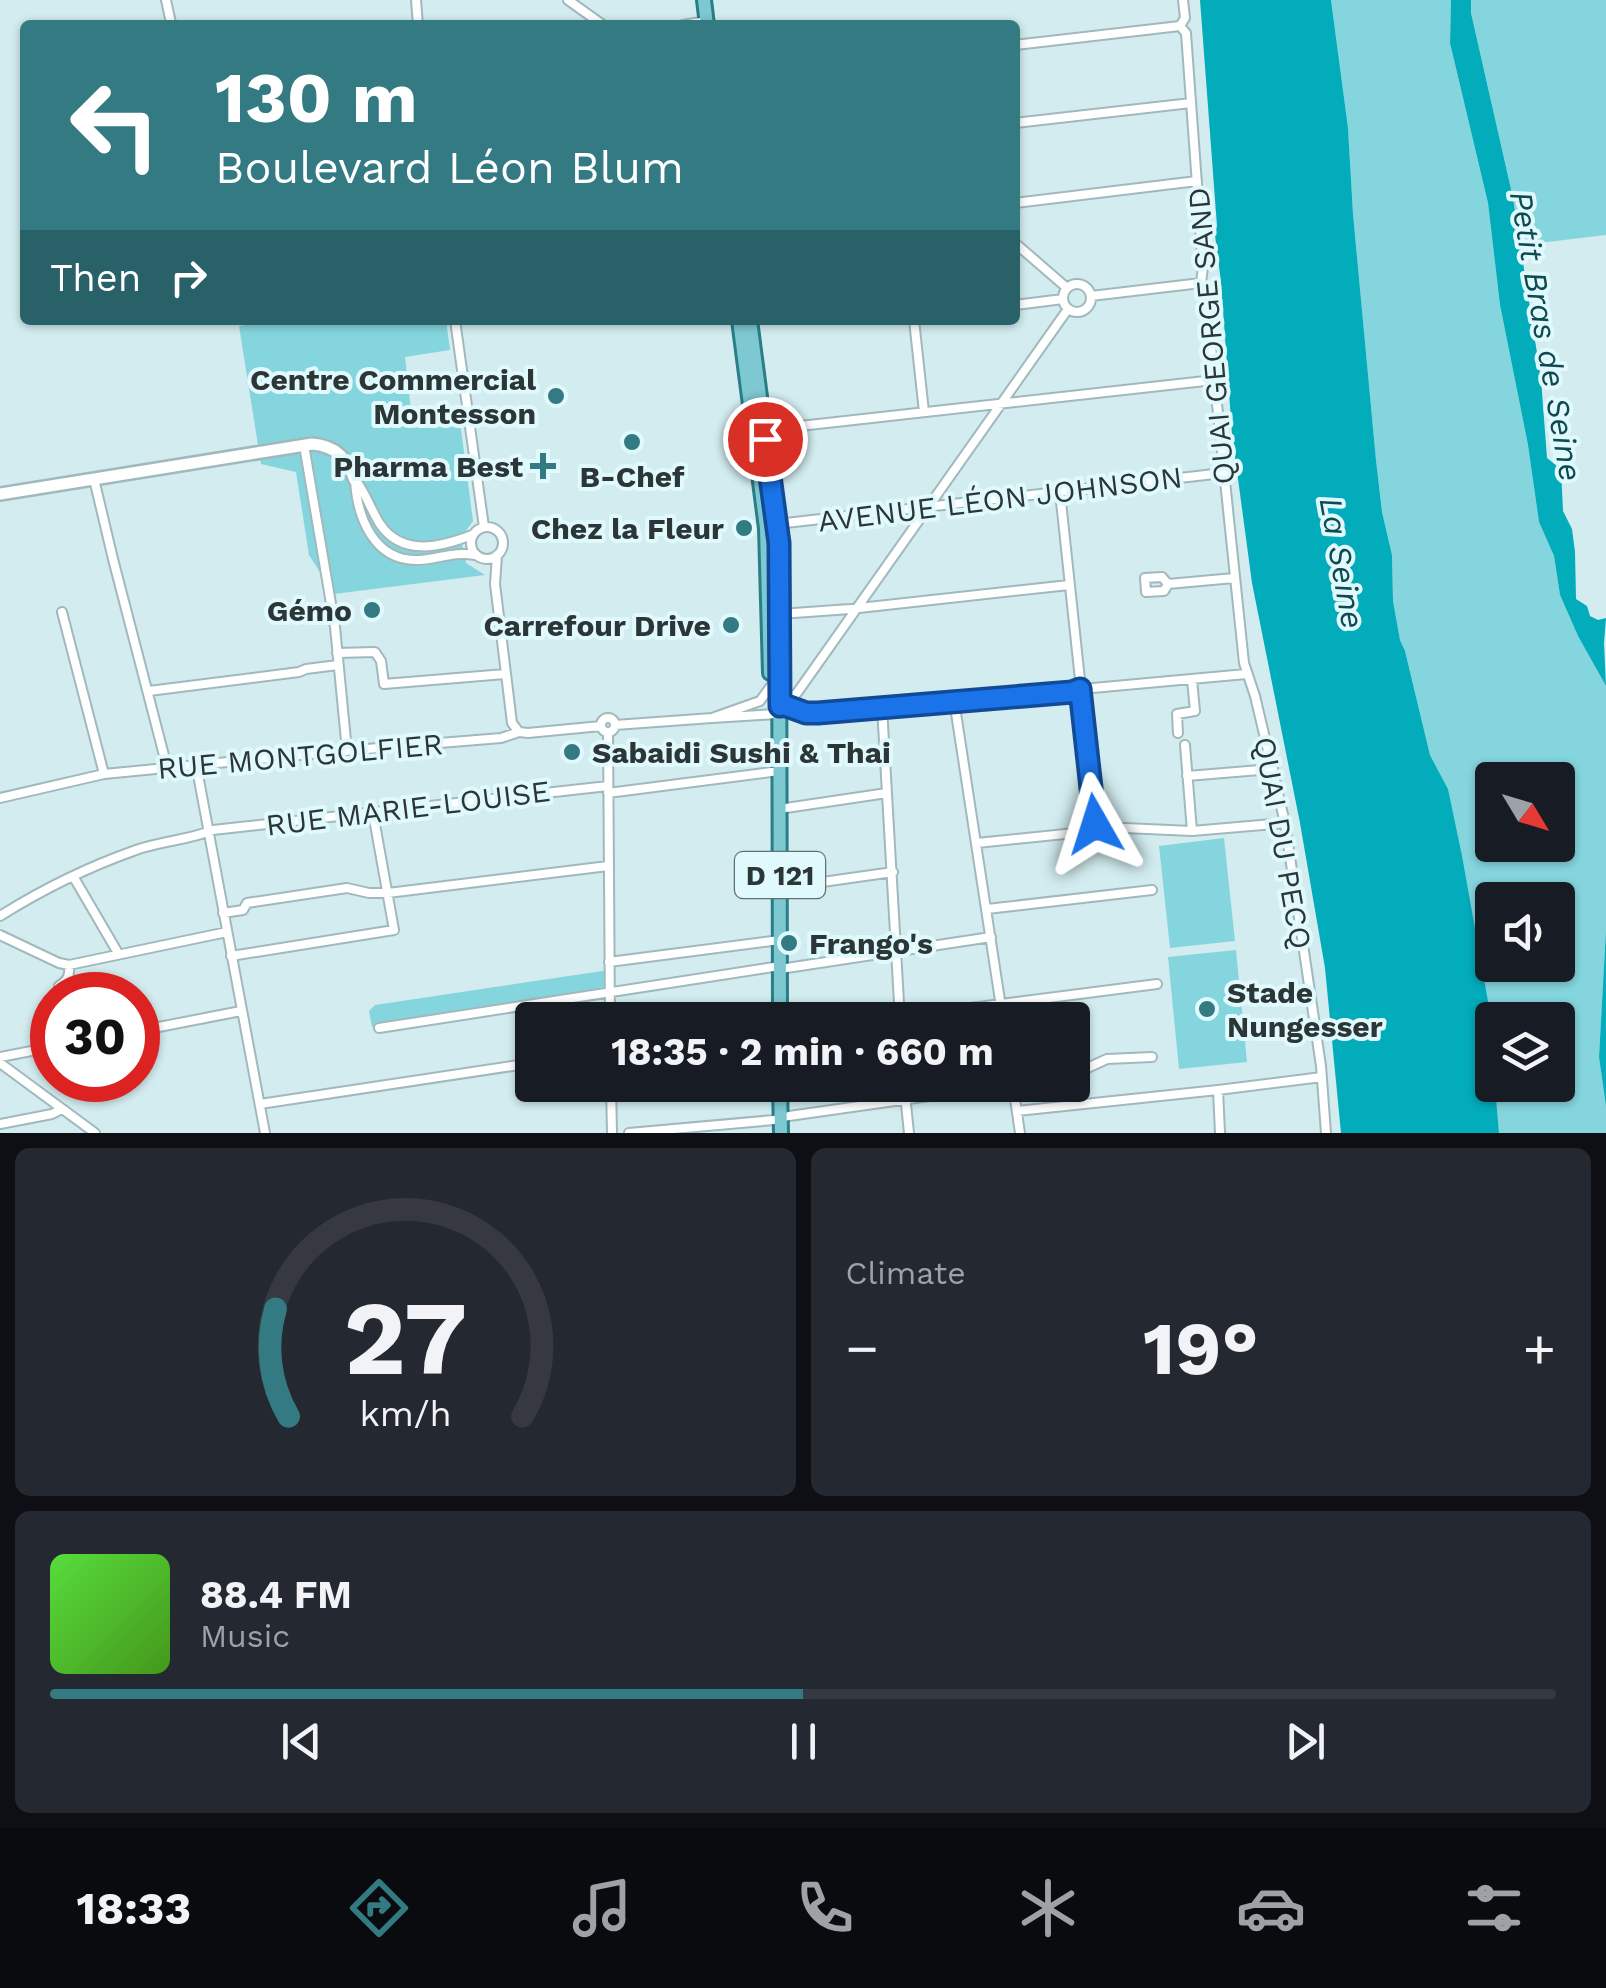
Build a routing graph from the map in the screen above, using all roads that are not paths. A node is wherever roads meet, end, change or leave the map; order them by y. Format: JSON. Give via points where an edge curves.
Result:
{"nodes":[{"id":1,"x":568,"y":0,"type":"edge"},
{"id":2,"x":1183,"y":0,"type":"edge"},
{"id":3,"x":595,"y":20,"type":"edge"},
{"id":4,"x":1180,"y":26,"type":"junction"},
{"id":5,"x":1020,"y":44,"type":"edge"},
{"id":6,"x":1191,"y":103,"type":"junction"},
{"id":7,"x":1020,"y":122,"type":"edge"},
{"id":8,"x":1197,"y":181,"type":"junction"},
{"id":9,"x":1020,"y":202,"type":"edge"},
{"id":10,"x":1020,"y":247,"type":"edge"},
{"id":11,"x":1201,"y":284,"type":"junction"},
{"id":12,"x":1067,"y":288,"type":"junction"},
{"id":13,"x":1091,"y":296,"type":"junction"},
{"id":14,"x":1063,"y":299,"type":"junction"},
{"id":15,"x":1020,"y":303,"type":"edge"},
{"id":16,"x":1068,"y":309,"type":"junction"},
{"id":17,"x":456,"y":325,"type":"edge"},
{"id":18,"x":739,"y":325,"type":"edge"},
{"id":19,"x":751,"y":325,"type":"edge"},
{"id":20,"x":915,"y":325,"type":"edge"},
{"id":21,"x":1214,"y":380,"type":"junction"},
{"id":22,"x":999,"y":406,"type":"junction"},
{"id":23,"x":924,"y":412,"type":"junction"},
{"id":24,"x":764,"y":430,"type":"junction"},
{"id":25,"x":304,"y":445,"type":"junction"},
{"id":26,"x":1223,"y":473,"type":"junction"},
{"id":27,"x":94,"y":478,"type":"junction"},
{"id":28,"x":355,"y":480,"type":"junction"},
{"id":29,"x":1060,"y":492,"type":"junction"},
{"id":30,"x":0,"y":494,"type":"edge"},
{"id":31,"x":928,"y":507,"type":"junction"},
{"id":32,"x":778,"y":524,"type":"junction"},
{"id":33,"x":484,"y":527,"type":"junction"},
{"id":34,"x":472,"y":535,"type":"junction"},
{"id":35,"x":497,"y":556,"type":"junction"},
{"id":36,"x":479,"y":557,"type":"junction"},
{"id":37,"x":1234,"y":578,"type":"junction"},
{"id":38,"x":495,"y":584,"type":"junction"},
{"id":39,"x":1168,"y":584,"type":"dead end"},
{"id":40,"x":1069,"y":585,"type":"junction"},
{"id":41,"x":858,"y":608,"type":"junction"},
{"id":42,"x":62,"y":612,"type":"dead end"},
{"id":43,"x":778,"y":614,"type":"junction"},
{"id":44,"x":337,"y":653,"type":"junction"},
{"id":45,"x":338,"y":665,"type":"junction"},
{"id":46,"x":505,"y":674,"type":"junction"},
{"id":47,"x":1246,"y":674,"type":"junction"},
{"id":48,"x":1192,"y":680,"type":"junction"},
{"id":49,"x":770,"y":686,"type":"junction"},
{"id":50,"x":1080,"y":689,"type":"junction"},
{"id":51,"x":149,"y":692,"type":"junction"},
{"id":52,"x":797,"y":693,"type":"junction"},
{"id":53,"x":954,"y":700,"type":"junction"},
{"id":54,"x":882,"y":707,"type":"junction"},
{"id":55,"x":780,"y":710,"type":"junction"},
{"id":56,"x":806,"y":713,"type":"junction"},
{"id":57,"x":712,"y":718,"type":"junction"},
{"id":58,"x":608,"y":728,"type":"junction"},
{"id":59,"x":519,"y":732,"type":"junction"},
{"id":60,"x":1178,"y":734,"type":"dead end"},
{"id":61,"x":1185,"y":745,"type":"dead end"},
{"id":62,"x":347,"y":750,"type":"junction"},
{"id":63,"x":196,"y":764,"type":"junction"},
{"id":64,"x":167,"y":767,"type":"junction"},
{"id":65,"x":1272,"y":769,"type":"junction"},
{"id":66,"x":780,"y":770,"type":"junction"},
{"id":67,"x":104,"y":774,"type":"junction"},
{"id":68,"x":1188,"y":776,"type":"junction"},
{"id":69,"x":608,"y":789,"type":"junction"},
{"id":70,"x":887,"y":793,"type":"junction"},
{"id":71,"x":0,"y":798,"type":"edge"},
{"id":72,"x":780,"y":809,"type":"junction"},
{"id":73,"x":373,"y":812,"type":"junction"},
{"id":74,"x":1285,"y":822,"type":"junction"},
{"id":75,"x":1096,"y":830,"type":"junction"},
{"id":76,"x":1192,"y":830,"type":"junction"},
{"id":77,"x":208,"y":832,"type":"junction"},
{"id":78,"x":977,"y":843,"type":"junction"},
{"id":79,"x":608,"y":866,"type":"junction"},
{"id":80,"x":892,"y":872,"type":"junction"},
{"id":81,"x":73,"y":876,"type":"junction"},
{"id":82,"x":780,"y":888,"type":"junction"},
{"id":83,"x":1152,"y":890,"type":"dead end"},
{"id":84,"x":388,"y":893,"type":"junction"},
{"id":85,"x":987,"y":909,"type":"junction"},
{"id":86,"x":223,"y":914,"type":"junction"},
{"id":87,"x":0,"y":916,"type":"edge"},
{"id":88,"x":226,"y":932,"type":"junction"},
{"id":89,"x":0,"y":935,"type":"edge"},
{"id":90,"x":991,"y":937,"type":"junction"},
{"id":91,"x":780,"y":940,"type":"junction"},
{"id":92,"x":897,"y":950,"type":"junction"},
{"id":93,"x":118,"y":954,"type":"junction"},
{"id":94,"x":231,"y":956,"type":"junction"},
{"id":95,"x":609,"y":962,"type":"junction"},
{"id":96,"x":68,"y":965,"type":"junction"},
{"id":97,"x":780,"y":968,"type":"junction"},
{"id":98,"x":70,"y":972,"type":"edge"},
{"id":99,"x":1157,"y":984,"type":"dead end"},
{"id":100,"x":609,"y":991,"type":"junction"},
{"id":101,"x":609,"y":1002,"type":"edge"},
{"id":102,"x":780,"y":1002,"type":"edge"},
{"id":103,"x":899,"y":1002,"type":"edge"},
{"id":104,"x":1000,"y":1002,"type":"edge"},
{"id":105,"x":1016,"y":1002,"type":"edge"},
{"id":106,"x":241,"y":1011,"type":"junction"},
{"id":107,"x":160,"y":1027,"type":"edge"},
{"id":108,"x":379,"y":1028,"type":"dead end"},
{"id":109,"x":30,"y":1053,"type":"edge"},
{"id":110,"x":1152,"y":1057,"type":"dead end"},
{"id":111,"x":0,"y":1060,"type":"edge"},
{"id":112,"x":515,"y":1066,"type":"edge"},
{"id":113,"x":1090,"y":1067,"type":"edge"},
{"id":114,"x":1322,"y":1077,"type":"junction"},
{"id":115,"x":1218,"y":1090,"type":"junction"},
{"id":116,"x":611,"y":1102,"type":"edge"},
{"id":117,"x":895,"y":1102,"type":"edge"},
{"id":118,"x":905,"y":1102,"type":"edge"},
{"id":119,"x":1015,"y":1102,"type":"edge"},
{"id":120,"x":260,"y":1104,"type":"junction"},
{"id":121,"x":62,"y":1109,"type":"junction"},
{"id":122,"x":1017,"y":1111,"type":"junction"},
{"id":123,"x":0,"y":1124,"type":"edge"},
{"id":124,"x":781,"y":1126,"type":"edge"},
{"id":125,"x":94,"y":1133,"type":"edge"},
{"id":126,"x":265,"y":1133,"type":"edge"},
{"id":127,"x":612,"y":1133,"type":"edge"},
{"id":128,"x":629,"y":1133,"type":"edge"},
{"id":129,"x":910,"y":1133,"type":"edge"},
{"id":130,"x":1020,"y":1133,"type":"edge"},
{"id":131,"x":1220,"y":1133,"type":"edge"},
{"id":132,"x":1326,"y":1133,"type":"edge"}],
"edges":[{"from":1,"to":3,"type":"street"},
{"from":2,"to":4,"type":"street","name":"QUAI GEORGE SAND"},
{"from":4,"to":5,"type":"street"},
{"from":4,"to":6,"type":"street","name":"QUAI GEORGE SAND"},
{"from":6,"to":7,"type":"street"},
{"from":6,"to":8,"type":"street","name":"QUAI GEORGE SAND"},
{"from":8,"to":9,"type":"street"},
{"from":8,"to":11,"type":"street","name":"QUAI GEORGE SAND"},
{"from":10,"to":12,"type":"street"},
{"from":11,"to":13,"type":"street"},
{"from":11,"to":21,"type":"street","name":"QUAI GEORGE SAND"},
{"from":12,"to":13,"type":"street","via":[[1080,284]]},
{"from":12,"to":14,"type":"street"},
{"from":13,"to":16,"type":"street","via":[[1084,310]]},
{"from":14,"to":15,"type":"street"},
{"from":14,"to":16,"type":"street"},
{"from":16,"to":22,"type":"street"},
{"from":17,"to":33,"type":"street"},
{"from":18,"to":49,"type":"main road","number":"D 121","via":[[766,528]]},
{"from":19,"to":24,"type":"main road","number":"D 121"},
{"from":20,"to":23,"type":"street"},
{"from":21,"to":22,"type":"street"},
{"from":21,"to":26,"type":"street","name":"QUAI GEORGE SAND"},
{"from":22,"to":23,"type":"street"},
{"from":22,"to":31,"type":"street"},
{"from":23,"to":24,"type":"street"},
{"from":24,"to":32,"type":"main road","number":"D 121"},
{"from":25,"to":27,"type":"street"},
{"from":25,"to":28,"type":"street","via":[[333,449]]},
{"from":25,"to":44,"type":"street"},
{"from":26,"to":29,"type":"street","name":"AVENUE LÉON JOHNSON"},
{"from":26,"to":37,"type":"street","name":"QUAI GEORGE SAND"},
{"from":27,"to":30,"type":"street"},
{"from":27,"to":51,"type":"street"},
{"from":28,"to":34,"type":"street","via":[[383,528],[402,544],[422,548]]},
{"from":28,"to":36,"type":"street","via":[[364,522],[386,551],[413,560],[463,552]]},
{"from":29,"to":31,"type":"street","name":"AVENUE LÉON JOHNSON"},
{"from":29,"to":40,"type":"street"},
{"from":31,"to":32,"type":"street","name":"AVENUE LÉON JOHNSON"},
{"from":31,"to":41,"type":"street"},
{"from":32,"to":43,"type":"main road","number":"D 121"},
{"from":33,"to":34,"type":"street"},
{"from":33,"to":35,"type":"street","via":[[502,536]]},
{"from":34,"to":36,"type":"street"},
{"from":35,"to":36,"type":"street"},
{"from":35,"to":38,"type":"street"},
{"from":36,"to":38,"type":"street"},
{"from":37,"to":39,"type":"street"},
{"from":37,"to":47,"type":"street","name":"QUAI GEORGE SAND"},
{"from":38,"to":46,"type":"street"},
{"from":40,"to":41,"type":"street"},
{"from":40,"to":50,"type":"street"},
{"from":41,"to":43,"type":"street"},
{"from":41,"to":52,"type":"street"},
{"from":42,"to":67,"type":"street"},
{"from":43,"to":55,"type":"main road","number":"D 121"},
{"from":44,"to":45,"type":"street"},
{"from":44,"to":46,"type":"street","via":[[375,652],[384,684]]},
{"from":45,"to":51,"type":"street"},
{"from":45,"to":62,"type":"street"},
{"from":46,"to":59,"type":"street"},
{"from":47,"to":48,"type":"street"},
{"from":47,"to":65,"type":"street","name":"QUAI DU PECQ"},
{"from":48,"to":50,"type":"street"},
{"from":48,"to":60,"type":"street","via":[[1195,711],[1177,714]]},
{"from":49,"to":55,"type":"main road","number":"D 121"},
{"from":49,"to":57,"type":"street","name":"RUE MONTGOLFIER","via":[[760,701]]},
{"from":50,"to":53,"type":"street"},
{"from":50,"to":75,"type":"street"},
{"from":51,"to":64,"type":"street"},
{"from":52,"to":55,"type":"street"},
{"from":52,"to":56,"type":"street"},
{"from":53,"to":54,"type":"street"},
{"from":53,"to":78,"type":"street"},
{"from":54,"to":56,"type":"street"},
{"from":54,"to":70,"type":"street"},
{"from":55,"to":56,"type":"street"},
{"from":55,"to":57,"type":"street","name":"RUE MONTGOLFIER"},
{"from":55,"to":66,"type":"main road","number":"D 121"},
{"from":57,"to":58,"type":"street","name":"RUE MONTGOLFIER"},
{"from":58,"to":59,"type":"street","name":"RUE MONTGOLFIER"},
{"from":58,"to":69,"type":"street"},
{"from":59,"to":62,"type":"street","name":"RUE MONTGOLFIER"},
{"from":61,"to":68,"type":"street"},
{"from":62,"to":63,"type":"street","name":"RUE MONTGOLFIER"},
{"from":63,"to":64,"type":"street","name":"RUE MONTGOLFIER"},
{"from":63,"to":77,"type":"street"},
{"from":64,"to":67,"type":"street","name":"RUE MONTGOLFIER"},
{"from":65,"to":68,"type":"street"},
{"from":65,"to":74,"type":"street","name":"QUAI DU PECQ"},
{"from":66,"to":69,"type":"street","name":"RUE MARIE-LOUISE"},
{"from":66,"to":72,"type":"main road","number":"D 121"},
{"from":67,"to":71,"type":"street","name":"RUE MONTGOLFIER"},
{"from":68,"to":76,"type":"street"},
{"from":69,"to":73,"type":"street","name":"RUE MARIE-LOUISE"},
{"from":69,"to":79,"type":"street"},
{"from":70,"to":72,"type":"street"},
{"from":70,"to":80,"type":"street"},
{"from":72,"to":82,"type":"main road","number":"D 121"},
{"from":73,"to":77,"type":"street","name":"RUE MARIE-LOUISE"},
{"from":73,"to":84,"type":"street"},
{"from":74,"to":76,"type":"street"},
{"from":74,"to":114,"type":"street","name":"QUAI DU PECQ"},
{"from":75,"to":76,"type":"street"},
{"from":75,"to":78,"type":"street"},
{"from":77,"to":81,"type":"street","name":"RUE MARIE-LOUISE","via":[[136,850]]},
{"from":77,"to":86,"type":"street"},
{"from":78,"to":85,"type":"street"},
{"from":79,"to":84,"type":"street"},
{"from":79,"to":95,"type":"street"},
{"from":80,"to":82,"type":"street"},
{"from":80,"to":92,"type":"street"},
{"from":81,"to":87,"type":"street","name":"RUE MARIE-LOUISE"},
{"from":81,"to":93,"type":"street"},
{"from":82,"to":91,"type":"main road","number":"D 121"},
{"from":83,"to":85,"type":"street"},
{"from":84,"to":86,"type":"street","via":[[347,888],[247,903]]},
{"from":84,"to":94,"type":"street","via":[[394,930]]},
{"from":85,"to":90,"type":"street"},
{"from":86,"to":88,"type":"street"},
{"from":88,"to":93,"type":"street"},
{"from":88,"to":94,"type":"street"},
{"from":89,"to":96,"type":"street"},
{"from":90,"to":92,"type":"street"},
{"from":90,"to":104,"type":"street"},
{"from":91,"to":95,"type":"street"},
{"from":91,"to":97,"type":"main road","number":"D 121"},
{"from":92,"to":97,"type":"street"},
{"from":92,"to":103,"type":"street"},
{"from":93,"to":96,"type":"street"},
{"from":94,"to":106,"type":"street"},
{"from":95,"to":100,"type":"street"},
{"from":96,"to":98,"type":"street"},
{"from":97,"to":100,"type":"street"},
{"from":97,"to":102,"type":"main road","number":"D 121"},
{"from":99,"to":105,"type":"street"},
{"from":100,"to":101,"type":"street"},
{"from":100,"to":108,"type":"street"},
{"from":106,"to":107,"type":"street"},
{"from":106,"to":120,"type":"street"},
{"from":109,"to":111,"type":"street"},
{"from":110,"to":113,"type":"street","via":[[1107,1059]]},
{"from":111,"to":121,"type":"street"},
{"from":112,"to":120,"type":"street"},
{"from":114,"to":115,"type":"street"},
{"from":114,"to":132,"type":"street","name":"QUAI DU PECQ"},
{"from":115,"to":122,"type":"street"},
{"from":115,"to":131,"type":"street"},
{"from":116,"to":127,"type":"street"},
{"from":117,"to":124,"type":"street"},
{"from":118,"to":129,"type":"street"},
{"from":119,"to":122,"type":"street"},
{"from":120,"to":126,"type":"street"},
{"from":121,"to":123,"type":"street"},
{"from":121,"to":125,"type":"street"},
{"from":122,"to":130,"type":"street"},
{"from":124,"to":128,"type":"street"}]}
